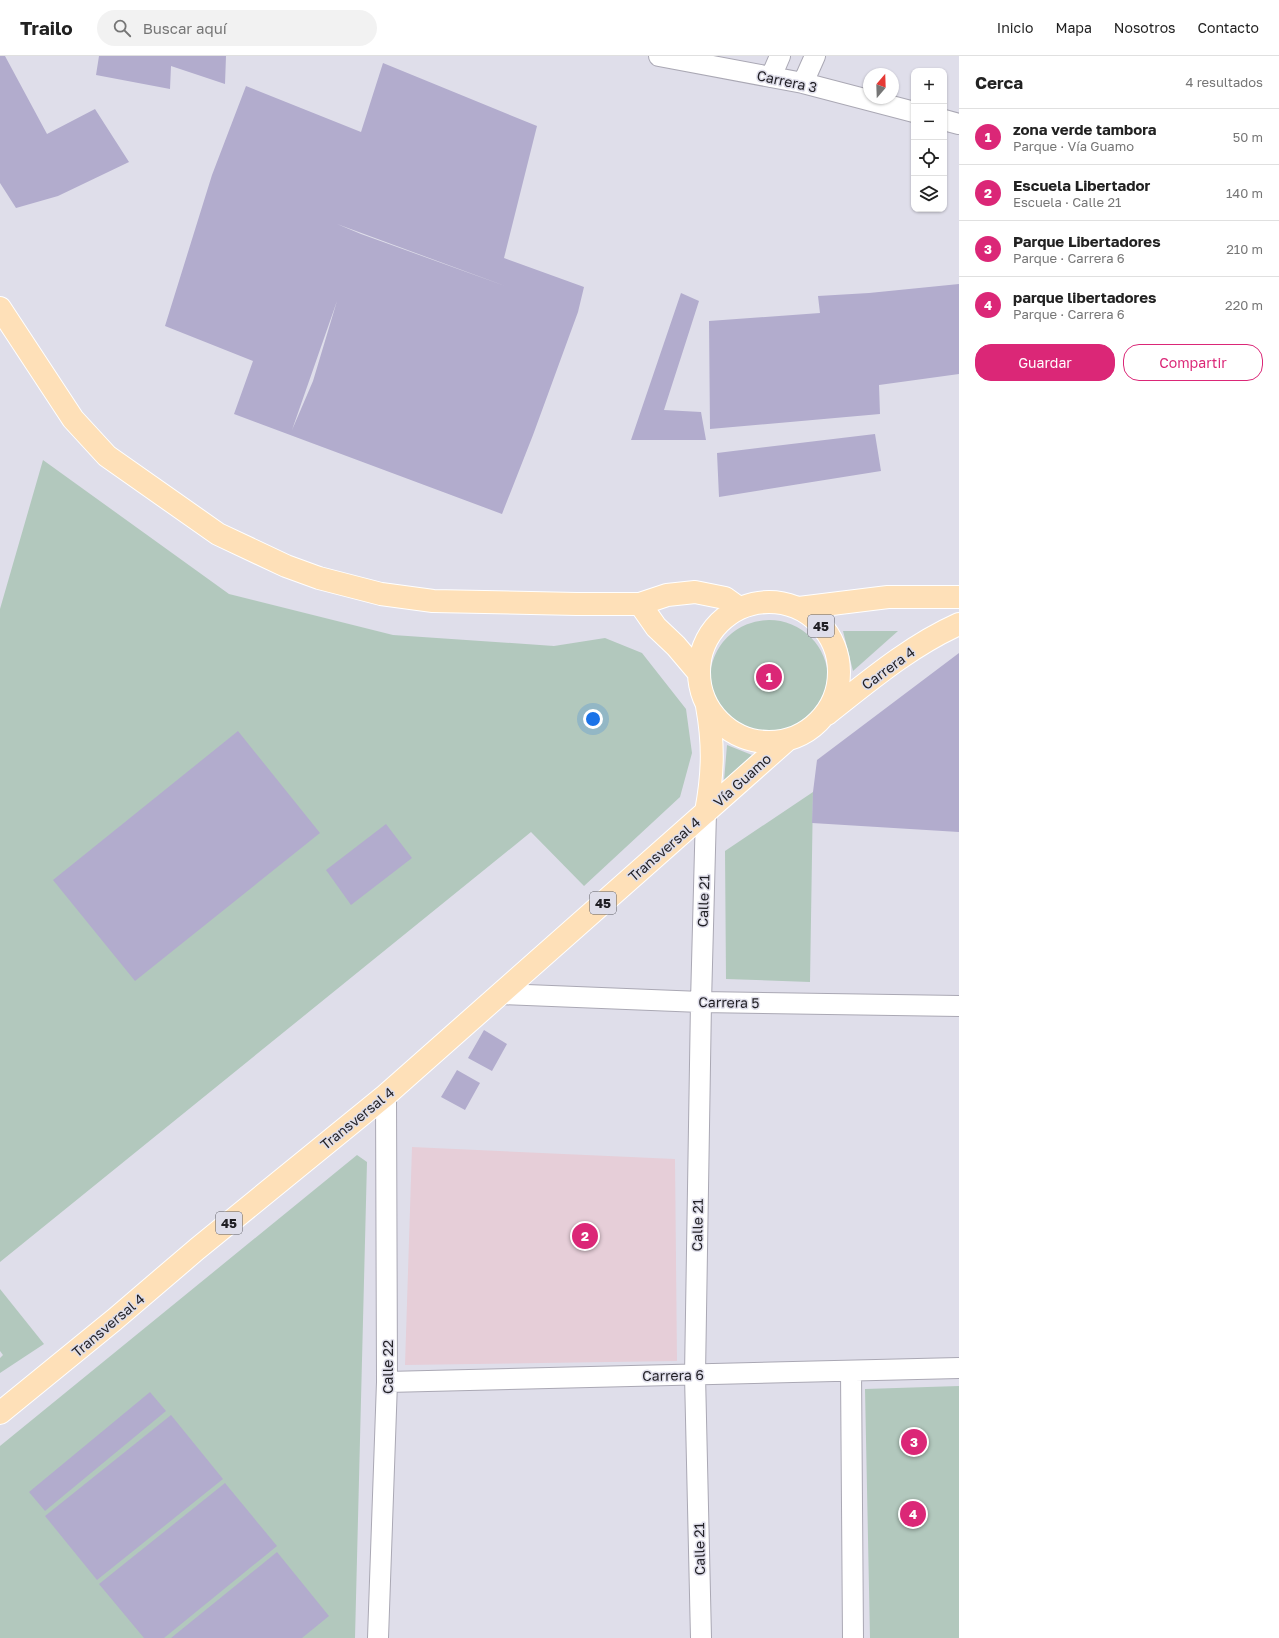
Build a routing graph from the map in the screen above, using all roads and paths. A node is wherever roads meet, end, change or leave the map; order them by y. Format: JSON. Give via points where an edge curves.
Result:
{"nodes":[{"id":1,"x":659,"y":56,"type":"edge"},
{"id":2,"x":780,"y":56,"type":"edge"},
{"id":3,"x":815,"y":56,"type":"edge"},
{"id":4,"x":772,"y":77,"type":"junction"},
{"id":5,"x":803,"y":83,"type":"junction"},
{"id":6,"x":911,"y":111,"type":"edge"},
{"id":7,"x":947,"y":121,"type":"edge"},
{"id":8,"x":959,"y":124,"type":"edge"},
{"id":9,"x":0,"y":308,"type":"edge"},
{"id":10,"x":959,"y":597,"type":"edge"},
{"id":11,"x":640,"y":604,"type":"junction"},
{"id":12,"x":739,"y":608,"type":"junction"},
{"id":13,"x":798,"y":608,"type":"junction"},
{"id":14,"x":959,"y":624,"type":"edge"},
{"id":15,"x":698,"y":672,"type":"junction"},
{"id":16,"x":707,"y":706,"type":"junction"},
{"id":17,"x":822,"y":719,"type":"junction"},
{"id":18,"x":787,"y":740,"type":"junction"},
{"id":19,"x":706,"y":812,"type":"junction"},
{"id":20,"x":500,"y":994,"type":"junction"},
{"id":21,"x":701,"y":1002,"type":"junction"},
{"id":22,"x":959,"y":1006,"type":"edge"},
{"id":23,"x":386,"y":1095,"type":"junction"},
{"id":24,"x":959,"y":1368,"type":"edge"},
{"id":25,"x":851,"y":1371,"type":"junction"},
{"id":26,"x":695,"y":1374,"type":"junction"},
{"id":27,"x":387,"y":1382,"type":"junction"},
{"id":28,"x":0,"y":1413,"type":"edge"},
{"id":29,"x":378,"y":1638,"type":"edge"},
{"id":30,"x":701,"y":1638,"type":"edge"},
{"id":31,"x":853,"y":1638,"type":"edge"}],
"edges":[{"from":1,"to":4,"type":"street","name":"Carrera 3"},
{"from":2,"to":4,"type":"street"},
{"from":3,"to":5,"type":"street"},
{"from":4,"to":5,"type":"street","name":"Carrera 3"},
{"from":5,"to":6,"type":"street","name":"Carrera 3"},
{"from":7,"to":8,"type":"street"},
{"from":9,"to":11,"type":"main road","via":[[72,419],[107,456],[218,534],[261,555],[319,578],[381,594],[433,601]]},
{"from":10,"to":13,"type":"main road","number":"45","via":[[888,598]]},
{"from":11,"to":12,"type":"main road","via":[[667,595],[695,592],[725,598]]},
{"from":11,"to":15,"type":"main road","via":[[656,627]]},
{"from":12,"to":13,"type":"main road","number":"45","via":[[754,603],[770,602]]},
{"from":12,"to":15,"type":"main road","number":"45","via":[[722,619],[709,634],[701,652]]},
{"from":13,"to":17,"type":"main road","number":"45","via":[[817,620],[830,638],[838,658],[839,680],[834,700]]},
{"from":14,"to":17,"type":"main road","name":"Carrera 4","number":"45","via":[[903,655]]},
{"from":15,"to":16,"type":"main road","number":"45"},
{"from":16,"to":18,"type":"main road","number":"45","via":[[716,719],[741,737],[756,741]]},
{"from":16,"to":19,"type":"main road","name":"Vía Guamo","number":"45","via":[[713,760]]},
{"from":17,"to":18,"type":"main road","number":"45","via":[[800,735]]},
{"from":18,"to":19,"type":"main road","name":"Vía Guamo","number":"45"},
{"from":19,"to":20,"type":"main road","name":"Transversal 4","number":"45"},
{"from":19,"to":21,"type":"street","name":"Calle 21"},
{"from":20,"to":21,"type":"street","name":"Carrera 5"},
{"from":20,"to":23,"type":"main road","name":"Transversal 4","number":"45"},
{"from":21,"to":22,"type":"street","name":"Carrera 5"},
{"from":21,"to":26,"type":"street","name":"Calle 21"},
{"from":23,"to":27,"type":"street","name":"Calle 22"},
{"from":23,"to":28,"type":"main road","name":"Transversal 4","number":"45"},
{"from":24,"to":25,"type":"street","name":"Carrera 6"},
{"from":25,"to":26,"type":"street","name":"Carrera 6"},
{"from":25,"to":31,"type":"street"},
{"from":26,"to":27,"type":"street","name":"Carrera 6"},
{"from":26,"to":30,"type":"street","name":"Calle 21"},
{"from":27,"to":29,"type":"street","name":"Calle 22"}]}
